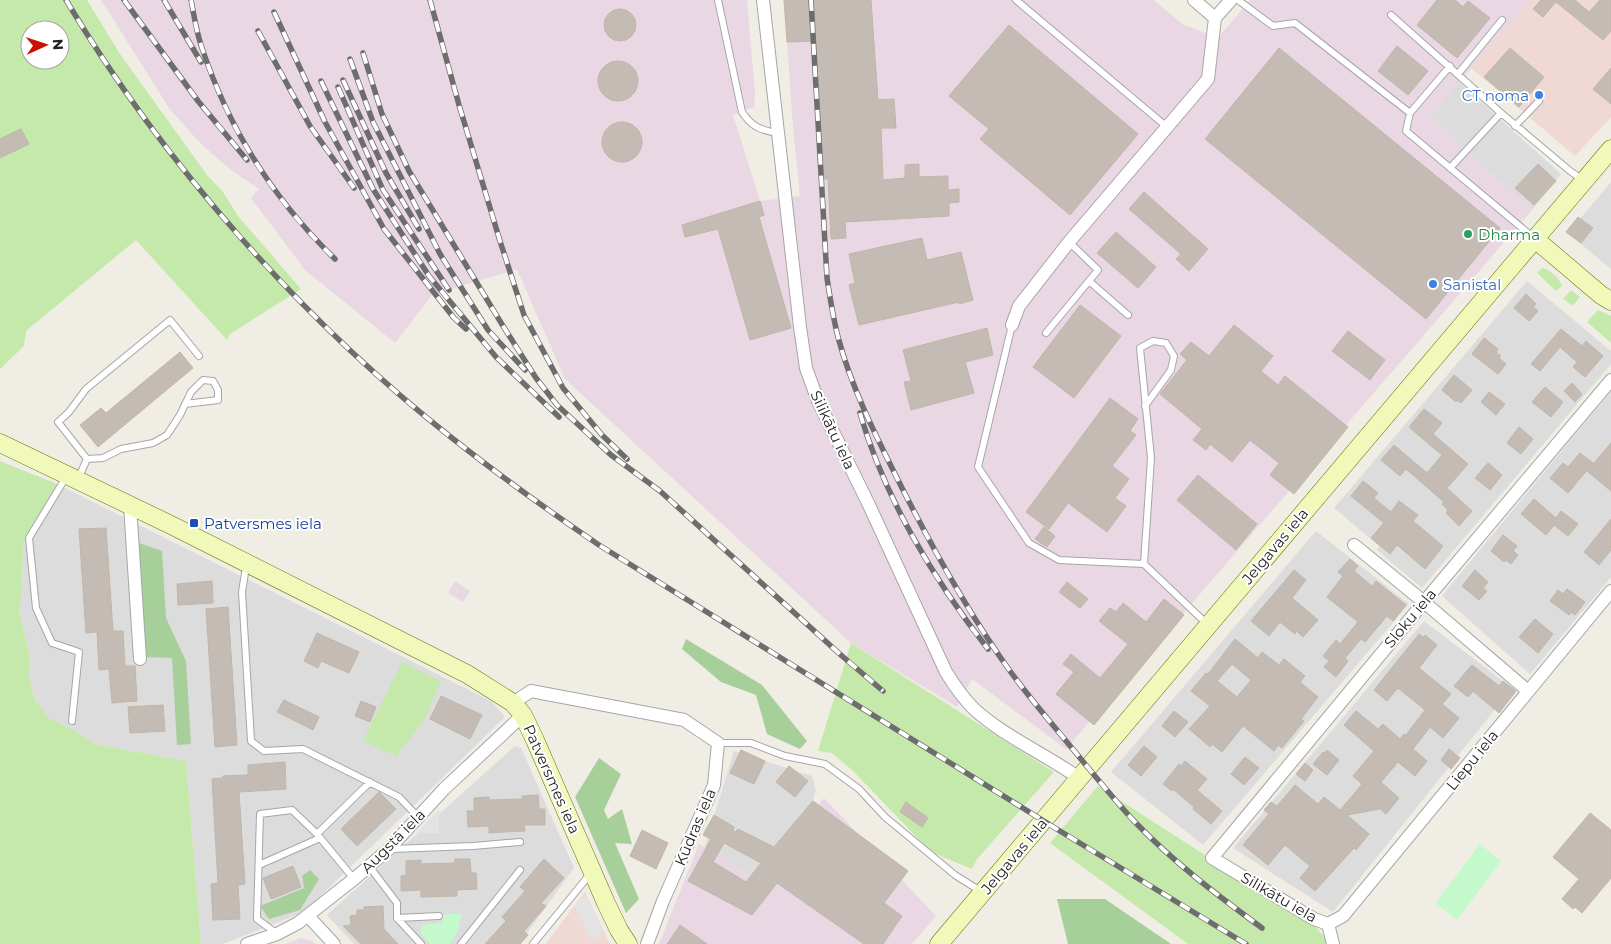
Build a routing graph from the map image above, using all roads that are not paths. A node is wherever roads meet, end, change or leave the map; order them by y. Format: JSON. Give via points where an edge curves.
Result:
{"nodes":[{"id":1,"x":718,"y":0,"type":"edge"},
{"id":2,"x":763,"y":0,"type":"edge"},
{"id":3,"x":1016,"y":0,"type":"edge"},
{"id":4,"x":1194,"y":0,"type":"edge"},
{"id":5,"x":1231,"y":0,"type":"edge"},
{"id":6,"x":1238,"y":0,"type":"edge"},
{"id":7,"x":1391,"y":15,"type":"dead end"},
{"id":8,"x":1215,"y":18,"type":"junction"},
{"id":9,"x":1502,"y":20,"type":"dead end"},
{"id":10,"x":1450,"y":66,"type":"junction"},
{"id":11,"x":1458,"y":74,"type":"junction"},
{"id":12,"x":1539,"y":100,"type":"dead end"},
{"id":13,"x":1410,"y":113,"type":"junction"},
{"id":14,"x":1501,"y":113,"type":"junction"},
{"id":15,"x":1516,"y":126,"type":"junction"},
{"id":16,"x":1167,"y":127,"type":"junction"},
{"id":17,"x":778,"y":133,"type":"junction"},
{"id":18,"x":1611,"y":149,"type":"edge"},
{"id":19,"x":1450,"y":168,"type":"junction"},
{"id":20,"x":1584,"y":181,"type":"junction"},
{"id":21,"x":1535,"y":239,"type":"junction"},
{"id":22,"x":1069,"y":242,"type":"junction"},
{"id":23,"x":1089,"y":282,"type":"junction"},
{"id":24,"x":1611,"y":301,"type":"edge"},
{"id":25,"x":1128,"y":315,"type":"dead end"},
{"id":26,"x":1012,"y":325,"type":"joint"},
{"id":27,"x":1046,"y":333,"type":"dead end"},
{"id":28,"x":199,"y":356,"type":"dead end"},
{"id":29,"x":1611,"y":380,"type":"edge"},
{"id":30,"x":185,"y":404,"type":"junction"},
{"id":31,"x":1146,"y":406,"type":"junction"},
{"id":32,"x":0,"y":442,"type":"edge"},
{"id":33,"x":87,"y":459,"type":"junction"},
{"id":34,"x":73,"y":477,"type":"junction"},
{"id":35,"x":130,"y":505,"type":"junction"},
{"id":36,"x":1354,"y":544,"type":"dead end"},
{"id":37,"x":249,"y":564,"type":"junction"},
{"id":38,"x":1144,"y":564,"type":"junction"},
{"id":39,"x":1611,"y":591,"type":"edge"},
{"id":40,"x":1424,"y":602,"type":"junction"},
{"id":41,"x":1208,"y":625,"type":"junction"},
{"id":42,"x":140,"y":659,"type":"dead end"},
{"id":43,"x":1528,"y":691,"type":"junction"},
{"id":44,"x":518,"y":709,"type":"junction"},
{"id":45,"x":72,"y":721,"type":"dead end"},
{"id":46,"x":718,"y":744,"type":"junction"},
{"id":47,"x":1078,"y":778,"type":"junction"},
{"id":48,"x":370,"y":782,"type":"junction"},
{"id":49,"x":418,"y":817,"type":"junction"},
{"id":50,"x":318,"y":836,"type":"junction"},
{"id":51,"x":520,"y":842,"type":"dead end"},
{"id":52,"x":389,"y":849,"type":"junction"},
{"id":53,"x":1212,"y":858,"type":"joint"},
{"id":54,"x":259,"y":865,"type":"junction"},
{"id":55,"x":369,"y":866,"type":"junction"},
{"id":56,"x":520,"y":870,"type":"dead end"},
{"id":57,"x":592,"y":871,"type":"junction"},
{"id":58,"x":354,"y":878,"type":"junction"},
{"id":59,"x":983,"y":892,"type":"junction"},
{"id":60,"x":308,"y":916,"type":"junction"},
{"id":61,"x":439,"y":916,"type":"dead end"},
{"id":62,"x":398,"y":918,"type":"junction"},
{"id":63,"x":1328,"y":924,"type":"junction"},
{"id":64,"x":277,"y":934,"type":"junction"},
{"id":65,"x":247,"y":944,"type":"edge"},
{"id":66,"x":334,"y":944,"type":"edge"},
{"id":67,"x":420,"y":944,"type":"edge"},
{"id":68,"x":461,"y":944,"type":"edge"},
{"id":69,"x":533,"y":944,"type":"edge"},
{"id":70,"x":628,"y":944,"type":"edge"},
{"id":71,"x":647,"y":944,"type":"edge"},
{"id":72,"x":939,"y":944,"type":"edge"},
{"id":73,"x":1333,"y":944,"type":"edge"}],
"edges":[{"from":1,"to":17,"type":"lane","via":[[742,112],[749,123]]},
{"from":2,"to":17,"type":"street","name":"Silikātu iela"},
{"from":3,"to":16,"type":"lane"},
{"from":4,"to":8,"type":"street"},
{"from":5,"to":8,"type":"street"},
{"from":6,"to":13,"type":"lane","via":[[1273,26],[1295,23]]},
{"from":7,"to":10,"type":"lane"},
{"from":8,"to":16,"type":"street","via":[[1208,79]]},
{"from":9,"to":11,"type":"lane"},
{"from":10,"to":11,"type":"lane"},
{"from":10,"to":13,"type":"lane"},
{"from":11,"to":14,"type":"lane"},
{"from":12,"to":15,"type":"lane"},
{"from":13,"to":19,"type":"lane","via":[[1406,131]]},
{"from":14,"to":15,"type":"lane"},
{"from":14,"to":19,"type":"lane"},
{"from":15,"to":20,"type":"lane"},
{"from":16,"to":22,"type":"street"},
{"from":17,"to":47,"type":"street","name":"Silikātu iela","via":[[805,360],[818,401],[946,672],[958,691],[998,728]]},
{"from":18,"to":20,"type":"street","name":"Jelgavas iela"},
{"from":19,"to":21,"type":"lane"},
{"from":20,"to":21,"type":"street","name":"Jelgavas iela"},
{"from":21,"to":24,"type":"street"},
{"from":21,"to":41,"type":"street","name":"Jelgavas iela"},
{"from":22,"to":23,"type":"lane","via":[[1098,270]]},
{"from":22,"to":26,"type":"street","via":[[1019,306]]},
{"from":23,"to":25,"type":"lane"},
{"from":23,"to":27,"type":"lane"},
{"from":26,"to":38,"type":"lane","via":[[978,467],[1029,543],[1058,560]]},
{"from":28,"to":33,"type":"lane","via":[[170,320],[86,389],[58,422]]},
{"from":29,"to":40,"type":"street","name":"Sloku iela"},
{"from":30,"to":30,"type":"lane","via":[[203,380],[214,381],[218,400]]},
{"from":30,"to":33,"type":"lane","via":[[167,435],[153,443],[121,449],[103,458]]},
{"from":31,"to":31,"type":"lane","via":[[1140,348],[1152,340],[1166,343],[1174,356],[1171,370]]},
{"from":31,"to":38,"type":"lane","via":[[1151,458]]},
{"from":32,"to":34,"type":"street"},
{"from":33,"to":34,"type":"lane"},
{"from":34,"to":35,"type":"street"},
{"from":34,"to":45,"type":"lane","via":[[29,538],[36,608],[52,643],[79,652]]},
{"from":35,"to":37,"type":"street"},
{"from":35,"to":42,"type":"street"},
{"from":36,"to":40,"type":"street"},
{"from":37,"to":44,"type":"street","via":[[467,674]]},
{"from":37,"to":48,"type":"lane","via":[[244,573],[242,592],[251,741],[264,751],[303,749]]},
{"from":38,"to":41,"type":"lane"},
{"from":39,"to":43,"type":"street","name":"Liepu iela"},
{"from":40,"to":43,"type":"street"},
{"from":40,"to":53,"type":"street","name":"Sloku iela"},
{"from":41,"to":47,"type":"street","name":"Jelgavas iela"},
{"from":43,"to":63,"type":"street","name":"Liepu iela","via":[[1343,916]]},
{"from":44,"to":46,"type":"street","via":[[531,691],[684,720]]},
{"from":44,"to":49,"type":"street","name":"Augstā iela"},
{"from":44,"to":57,"type":"street","name":"Patversmes iela","via":[[553,778]]},
{"from":46,"to":59,"type":"lane","via":[[751,743],[785,756],[825,764],[859,789],[885,818],[948,870]]},
{"from":46,"to":71,"type":"street","name":"Kūdras iela","via":[[714,785]]},
{"from":47,"to":59,"type":"street","name":"Jelgavas iela"},
{"from":48,"to":49,"type":"lane","via":[[399,797]]},
{"from":48,"to":50,"type":"lane"},
{"from":49,"to":52,"type":"street","name":"Augstā iela"},
{"from":50,"to":54,"type":"lane"},
{"from":50,"to":54,"type":"lane","via":[[292,810],[260,814]]},
{"from":50,"to":58,"type":"lane"},
{"from":51,"to":52,"type":"lane"},
{"from":52,"to":55,"type":"street","name":"Augstā iela"},
{"from":53,"to":63,"type":"street","name":"Silikātu iela","via":[[1314,919]]},
{"from":54,"to":64,"type":"lane","via":[[257,920]]},
{"from":55,"to":58,"type":"street","name":"Augstā iela"},
{"from":55,"to":62,"type":"lane","via":[[396,904]]},
{"from":56,"to":68,"type":"lane"},
{"from":57,"to":69,"type":"lane"},
{"from":57,"to":70,"type":"street","name":"Patversmes iela"},
{"from":58,"to":60,"type":"street","name":"Augstā iela"},
{"from":59,"to":72,"type":"street","name":"Jelgavas iela"},
{"from":60,"to":64,"type":"street","name":"Augstā iela"},
{"from":60,"to":66,"type":"street"},
{"from":61,"to":62,"type":"lane"},
{"from":62,"to":67,"type":"lane"},
{"from":63,"to":73,"type":"street","name":"Silikātu iela"},
{"from":64,"to":65,"type":"street","name":"Augstā iela"}]}
